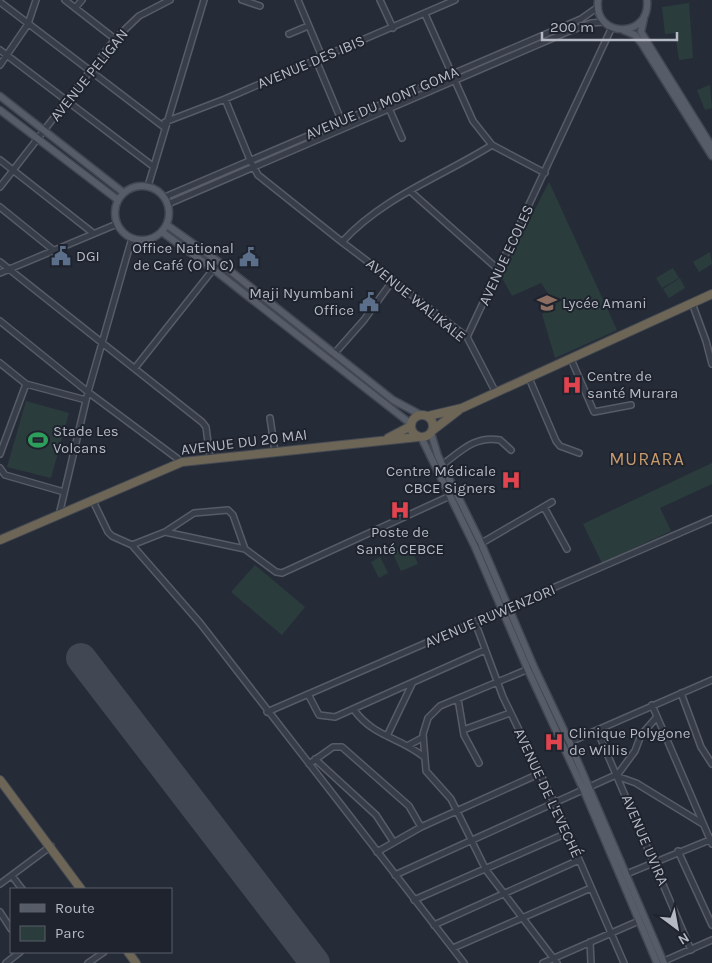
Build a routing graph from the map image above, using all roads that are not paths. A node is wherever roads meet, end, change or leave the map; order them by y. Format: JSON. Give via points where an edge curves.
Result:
{"nodes":[{"id":1,"x":36,"y":0,"type":"edge"},
{"id":2,"x":65,"y":0,"type":"edge"},
{"id":3,"x":82,"y":0,"type":"edge"},
{"id":4,"x":170,"y":0,"type":"edge"},
{"id":5,"x":204,"y":0,"type":"edge"},
{"id":6,"x":242,"y":0,"type":"edge"},
{"id":7,"x":298,"y":0,"type":"edge"},
{"id":8,"x":380,"y":0,"type":"edge"},
{"id":9,"x":455,"y":0,"type":"edge"},
{"id":10,"x":647,"y":0,"type":"edge"},
{"id":11,"x":0,"y":2,"type":"edge"},
{"id":12,"x":598,"y":4,"type":"edge"},
{"id":13,"x":260,"y":6,"type":"dead end"},
{"id":14,"x":76,"y":8,"type":"junction"},
{"id":15,"x":425,"y":14,"type":"junction"},
{"id":16,"x":644,"y":18,"type":"junction"},
{"id":17,"x":604,"y":22,"type":"junction"},
{"id":18,"x":28,"y":24,"type":"junction"},
{"id":19,"x":308,"y":26,"type":"junction"},
{"id":20,"x":393,"y":28,"type":"junction"},
{"id":21,"x":612,"y":28,"type":"junction"},
{"id":22,"x":623,"y":30,"type":"junction"},
{"id":23,"x":289,"y":34,"type":"dead end"},
{"id":24,"x":115,"y":39,"type":"junction"},
{"id":25,"x":0,"y":50,"type":"edge"},
{"id":26,"x":8,"y":56,"type":"junction"},
{"id":27,"x":319,"y":58,"type":"junction"},
{"id":28,"x":483,"y":60,"type":"junction"},
{"id":29,"x":0,"y":65,"type":"edge"},
{"id":30,"x":486,"y":66,"type":"junction"},
{"id":31,"x":90,"y":71,"type":"junction"},
{"id":32,"x":451,"y":74,"type":"junction"},
{"id":33,"x":454,"y":80,"type":"junction"},
{"id":34,"x":415,"y":89,"type":"junction"},
{"id":35,"x":0,"y":96,"type":"edge"},
{"id":36,"x":418,"y":96,"type":"junction"},
{"id":37,"x":225,"y":99,"type":"junction"},
{"id":38,"x":66,"y":100,"type":"junction"},
{"id":39,"x":386,"y":101,"type":"junction"},
{"id":40,"x":389,"y":108,"type":"junction"},
{"id":41,"x":0,"y":110,"type":"edge"},
{"id":42,"x":341,"y":120,"type":"junction"},
{"id":43,"x":165,"y":124,"type":"junction"},
{"id":44,"x":344,"y":127,"type":"junction"},
{"id":45,"x":43,"y":131,"type":"junction"},
{"id":46,"x":402,"y":138,"type":"dead end"},
{"id":47,"x":38,"y":139,"type":"junction"},
{"id":48,"x":492,"y":145,"type":"junction"},
{"id":49,"x":712,"y":147,"type":"edge"},
{"id":50,"x":712,"y":156,"type":"edge"},
{"id":51,"x":0,"y":160,"type":"edge"},
{"id":52,"x":250,"y":160,"type":"junction"},
{"id":53,"x":154,"y":166,"type":"junction"},
{"id":54,"x":253,"y":168,"type":"junction"},
{"id":55,"x":13,"y":170,"type":"junction"},
{"id":56,"x":545,"y":173,"type":"junction"},
{"id":57,"x":148,"y":186,"type":"junction"},
{"id":58,"x":0,"y":187,"type":"edge"},
{"id":59,"x":410,"y":191,"type":"junction"},
{"id":60,"x":124,"y":192,"type":"junction"},
{"id":61,"x":165,"y":197,"type":"junction"},
{"id":62,"x":118,"y":200,"type":"junction"},
{"id":63,"x":168,"y":204,"type":"junction"},
{"id":64,"x":0,"y":207,"type":"edge"},
{"id":65,"x":117,"y":224,"type":"junction"},
{"id":66,"x":167,"y":225,"type":"junction"},
{"id":67,"x":162,"y":232,"type":"junction"},
{"id":68,"x":93,"y":233,"type":"junction"},
{"id":69,"x":132,"y":238,"type":"junction"},
{"id":70,"x":342,"y":242,"type":"junction"},
{"id":71,"x":52,"y":249,"type":"junction"},
{"id":72,"x":0,"y":262,"type":"edge"},
{"id":73,"x":219,"y":262,"type":"junction"},
{"id":74,"x":9,"y":268,"type":"junction"},
{"id":75,"x":213,"y":269,"type":"junction"},
{"id":76,"x":500,"y":271,"type":"junction"},
{"id":77,"x":0,"y":273,"type":"edge"},
{"id":78,"x":394,"y":280,"type":"junction"},
{"id":79,"x":712,"y":294,"type":"edge"},
{"id":80,"x":692,"y":303,"type":"junction"},
{"id":81,"x":0,"y":321,"type":"edge"},
{"id":82,"x":467,"y":337,"type":"junction"},
{"id":83,"x":102,"y":342,"type":"junction"},
{"id":84,"x":334,"y":354,"type":"junction"},
{"id":85,"x":571,"y":359,"type":"junction"},
{"id":86,"x":0,"y":363,"type":"edge"},
{"id":87,"x":712,"y":364,"type":"edge"},
{"id":88,"x":135,"y":368,"type":"junction"},
{"id":89,"x":529,"y":378,"type":"junction"},
{"id":90,"x":26,"y":384,"type":"junction"},
{"id":91,"x":88,"y":392,"type":"junction"},
{"id":92,"x":496,"y":393,"type":"junction"},
{"id":93,"x":86,"y":400,"type":"junction"},
{"id":94,"x":631,"y":405,"type":"dead end"},
{"id":95,"x":462,"y":408,"type":"junction"},
{"id":96,"x":424,"y":416,"type":"junction"},
{"id":97,"x":270,"y":418,"type":"dead end"},
{"id":98,"x":411,"y":425,"type":"junction"},
{"id":99,"x":432,"y":432,"type":"junction"},
{"id":100,"x":420,"y":437,"type":"junction"},
{"id":101,"x":386,"y":439,"type":"junction"},
{"id":102,"x":511,"y":450,"type":"dead end"},
{"id":103,"x":275,"y":452,"type":"junction"},
{"id":104,"x":579,"y":453,"type":"dead end"},
{"id":105,"x":0,"y":454,"type":"edge"},
{"id":106,"x":210,"y":458,"type":"junction"},
{"id":107,"x":182,"y":462,"type":"junction"},
{"id":108,"x":442,"y":465,"type":"junction"},
{"id":109,"x":0,"y":468,"type":"edge"},
{"id":110,"x":64,"y":492,"type":"junction"},
{"id":111,"x":450,"y":496,"type":"junction"},
{"id":112,"x":93,"y":501,"type":"junction"},
{"id":113,"x":552,"y":502,"type":"dead end"},
{"id":114,"x":544,"y":507,"type":"junction"},
{"id":115,"x":59,"y":516,"type":"junction"},
{"id":116,"x":712,"y":519,"type":"edge"},
{"id":117,"x":165,"y":532,"type":"junction"},
{"id":118,"x":0,"y":540,"type":"edge"},
{"id":119,"x":132,"y":545,"type":"junction"},
{"id":120,"x":478,"y":545,"type":"junction"},
{"id":121,"x":245,"y":549,"type":"junction"},
{"id":122,"x":567,"y":549,"type":"dead end"},
{"id":123,"x":506,"y":609,"type":"junction"},
{"id":124,"x":474,"y":622,"type":"junction"},
{"id":125,"x":485,"y":650,"type":"junction"},
{"id":126,"x":531,"y":669,"type":"junction"},
{"id":127,"x":712,"y":680,"type":"edge"},
{"id":128,"x":498,"y":682,"type":"junction"},
{"id":129,"x":412,"y":684,"type":"junction"},
{"id":130,"x":681,"y":693,"type":"junction"},
{"id":131,"x":308,"y":694,"type":"junction"},
{"id":132,"x":458,"y":699,"type":"junction"},
{"id":133,"x":652,"y":705,"type":"junction"},
{"id":134,"x":354,"y":710,"type":"junction"},
{"id":135,"x":268,"y":712,"type":"junction"},
{"id":136,"x":510,"y":713,"type":"junction"},
{"id":137,"x":656,"y":718,"type":"junction"},
{"id":138,"x":463,"y":730,"type":"junction"},
{"id":139,"x":597,"y":730,"type":"junction"},
{"id":140,"x":387,"y":736,"type":"junction"},
{"id":141,"x":422,"y":738,"type":"junction"},
{"id":142,"x":566,"y":743,"type":"junction"},
{"id":143,"x":409,"y":745,"type":"junction"},
{"id":144,"x":424,"y":757,"type":"junction"},
{"id":145,"x":315,"y":759,"type":"junction"},
{"id":146,"x":479,"y":763,"type":"dead end"},
{"id":147,"x":309,"y":764,"type":"junction"},
{"id":148,"x":712,"y":764,"type":"edge"},
{"id":149,"x":541,"y":773,"type":"junction"},
{"id":150,"x":618,"y":776,"type":"junction"},
{"id":151,"x":0,"y":780,"type":"edge"},
{"id":152,"x":587,"y":789,"type":"junction"},
{"id":153,"x":555,"y":804,"type":"junction"},
{"id":154,"x":457,"y":810,"type":"junction"},
{"id":155,"x":704,"y":824,"type":"junction"},
{"id":156,"x":421,"y":827,"type":"junction"},
{"id":157,"x":567,"y":833,"type":"junction"},
{"id":158,"x":393,"y":841,"type":"junction"},
{"id":159,"x":712,"y":841,"type":"edge"},
{"id":160,"x":470,"y":842,"type":"junction"},
{"id":161,"x":51,"y":846,"type":"junction"},
{"id":162,"x":678,"y":851,"type":"junction"},
{"id":163,"x":377,"y":852,"type":"junction"},
{"id":164,"x":579,"y":860,"type":"junction"},
{"id":165,"x":654,"y":862,"type":"junction"},
{"id":166,"x":486,"y":870,"type":"junction"},
{"id":167,"x":394,"y":875,"type":"junction"},
{"id":168,"x":623,"y":875,"type":"junction"},
{"id":169,"x":12,"y":876,"type":"junction"},
{"id":170,"x":0,"y":884,"type":"edge"},
{"id":171,"x":21,"y":888,"type":"edge"},
{"id":172,"x":80,"y":888,"type":"edge"},
{"id":173,"x":591,"y":888,"type":"junction"},
{"id":174,"x":505,"y":892,"type":"junction"},
{"id":175,"x":414,"y":900,"type":"junction"},
{"id":176,"x":0,"y":912,"type":"edge"},
{"id":177,"x":524,"y":917,"type":"junction"},
{"id":178,"x":646,"y":918,"type":"junction"},
{"id":179,"x":638,"y":921,"type":"junction"},
{"id":180,"x":434,"y":925,"type":"junction"},
{"id":181,"x":712,"y":925,"type":"edge"},
{"id":182,"x":10,"y":927,"type":"edge"},
{"id":183,"x":612,"y":933,"type":"junction"},
{"id":184,"x":712,"y":940,"type":"edge"},
{"id":185,"x":590,"y":942,"type":"junction"},
{"id":186,"x":452,"y":948,"type":"junction"},
{"id":187,"x":691,"y":950,"type":"junction"},
{"id":188,"x":19,"y":953,"type":"edge"},
{"id":189,"x":103,"y":953,"type":"edge"},
{"id":190,"x":556,"y":961,"type":"edge"},
{"id":191,"x":6,"y":963,"type":"edge"},
{"id":192,"x":88,"y":963,"type":"edge"},
{"id":193,"x":464,"y":963,"type":"edge"},
{"id":194,"x":543,"y":963,"type":"edge"},
{"id":195,"x":591,"y":963,"type":"edge"},
{"id":196,"x":624,"y":963,"type":"edge"},
{"id":197,"x":661,"y":963,"type":"edge"}],
"edges":[{"from":1,"to":18,"type":"street"},
{"from":2,"to":14,"type":"street"},
{"from":3,"to":14,"type":"street"},
{"from":4,"to":24,"type":"street","name":"AVENUE PELIGAN","via":[[139,16]]},
{"from":5,"to":43,"type":"street"},
{"from":6,"to":13,"type":"street"},
{"from":7,"to":19,"type":"street"},
{"from":8,"to":20,"type":"street"},
{"from":9,"to":15,"type":"street","name":"AVENUE DES IBIS"},
{"from":10,"to":16,"type":"main road"},
{"from":11,"to":18,"type":"street"},
{"from":12,"to":17,"type":"main road"},
{"from":12,"to":28,"type":"street","name":"AVENUE DU MONT GOMA","via":[[581,19]]},
{"from":14,"to":24,"type":"street"},
{"from":15,"to":20,"type":"street","name":"AVENUE DES IBIS"},
{"from":15,"to":32,"type":"street"},
{"from":16,"to":22,"type":"main road","via":[[634,27]]},
{"from":16,"to":49,"type":"main road","via":[[641,32]]},
{"from":17,"to":21,"type":"main road"},
{"from":17,"to":30,"type":"street","via":[[591,23]]},
{"from":18,"to":26,"type":"street"},
{"from":18,"to":31,"type":"street"},
{"from":19,"to":23,"type":"street"},
{"from":19,"to":27,"type":"street"},
{"from":20,"to":27,"type":"street","name":"AVENUE DES IBIS"},
{"from":21,"to":22,"type":"main road"},
{"from":21,"to":56,"type":"street","name":"AVENUE ECOLES"},
{"from":22,"to":50,"type":"main road","via":[[642,44]]},
{"from":24,"to":31,"type":"street","name":"AVENUE PELIGAN"},
{"from":25,"to":26,"type":"street"},
{"from":26,"to":29,"type":"street"},
{"from":26,"to":38,"type":"street"},
{"from":27,"to":37,"type":"street","name":"AVENUE DES IBIS"},
{"from":27,"to":42,"type":"street"},
{"from":28,"to":30,"type":"street"},
{"from":28,"to":32,"type":"street","name":"AVENUE DU MONT GOMA"},
{"from":30,"to":33,"type":"street"},
{"from":31,"to":38,"type":"street","name":"AVENUE PELIGAN"},
{"from":31,"to":43,"type":"street"},
{"from":32,"to":33,"type":"street"},
{"from":32,"to":34,"type":"street","name":"AVENUE DU MONT GOMA"},
{"from":33,"to":36,"type":"street"},
{"from":33,"to":48,"type":"street","via":[[473,121]]},
{"from":34,"to":36,"type":"street"},
{"from":34,"to":39,"type":"street","name":"AVENUE DU MONT GOMA"},
{"from":35,"to":45,"type":"main road"},
{"from":36,"to":40,"type":"street"},
{"from":37,"to":43,"type":"street","name":"AVENUE DES IBIS"},
{"from":37,"to":52,"type":"street","name":"AVENUE WALIKALE"},
{"from":38,"to":45,"type":"street","name":"AVENUE PELIGAN"},
{"from":38,"to":53,"type":"street"},
{"from":39,"to":40,"type":"street"},
{"from":39,"to":42,"type":"street","name":"AVENUE DU MONT GOMA"},
{"from":40,"to":44,"type":"street"},
{"from":40,"to":46,"type":"street"},
{"from":41,"to":47,"type":"main road"},
{"from":42,"to":44,"type":"street"},
{"from":42,"to":52,"type":"street","name":"AVENUE DU MONT GOMA"},
{"from":43,"to":53,"type":"street"},
{"from":44,"to":54,"type":"street"},
{"from":45,"to":47,"type":"street","name":"AVENUE PELIGAN"},
{"from":45,"to":60,"type":"main road"},
{"from":47,"to":55,"type":"street","name":"AVENUE PELIGAN"},
{"from":47,"to":62,"type":"main road"},
{"from":48,"to":56,"type":"street"},
{"from":48,"to":59,"type":"street"},
{"from":51,"to":55,"type":"street"},
{"from":52,"to":54,"type":"street","name":"AVENUE WALIKALE"},
{"from":52,"to":61,"type":"street","name":"AVENUE DU MONT GOMA"},
{"from":53,"to":57,"type":"street"},
{"from":54,"to":63,"type":"street"},
{"from":54,"to":70,"type":"street","name":"AVENUE WALIKALE"},
{"from":55,"to":58,"type":"street","name":"AVENUE PELIGAN"},
{"from":55,"to":68,"type":"street"},
{"from":56,"to":76,"type":"street","name":"AVENUE ECOLES"},
{"from":57,"to":60,"type":"main road"},
{"from":57,"to":61,"type":"main road"},
{"from":59,"to":70,"type":"street","via":[[368,217]]},
{"from":59,"to":76,"type":"street"},
{"from":60,"to":62,"type":"main road"},
{"from":61,"to":63,"type":"main road"},
{"from":62,"to":65,"type":"main road","via":[[115,208]]},
{"from":63,"to":66,"type":"main road"},
{"from":64,"to":71,"type":"street"},
{"from":65,"to":68,"type":"street"},
{"from":65,"to":69,"type":"main road"},
{"from":66,"to":67,"type":"main road"},
{"from":66,"to":73,"type":"main road"},
{"from":67,"to":69,"type":"main road","via":[[148,240]]},
{"from":67,"to":75,"type":"main road"},
{"from":68,"to":71,"type":"street"},
{"from":69,"to":83,"type":"street"},
{"from":70,"to":78,"type":"street","name":"AVENUE WALIKALE"},
{"from":71,"to":74,"type":"street"},
{"from":72,"to":74,"type":"street"},
{"from":73,"to":75,"type":"street"},
{"from":73,"to":84,"type":"main road"},
{"from":74,"to":77,"type":"street"},
{"from":74,"to":83,"type":"street"},
{"from":75,"to":88,"type":"street"},
{"from":75,"to":98,"type":"main road"},
{"from":76,"to":82,"type":"street","name":"AVENUE ECOLES"},
{"from":78,"to":82,"type":"street","name":"AVENUE WALIKALE"},
{"from":78,"to":84,"type":"street"},
{"from":79,"to":80,"type":"highway"},
{"from":80,"to":85,"type":"highway"},
{"from":80,"to":87,"type":"street"},
{"from":81,"to":91,"type":"street"},
{"from":82,"to":92,"type":"street","name":"AVENUE WALIKALE"},
{"from":83,"to":88,"type":"street"},
{"from":83,"to":91,"type":"street"},
{"from":84,"to":96,"type":"main road","via":[[393,400]]},
{"from":85,"to":89,"type":"highway"},
{"from":85,"to":94,"type":"street","via":[[594,412]]},
{"from":86,"to":90,"type":"street"},
{"from":88,"to":106,"type":"street","via":[[205,424]]},
{"from":89,"to":92,"type":"highway"},
{"from":89,"to":104,"type":"street","via":[[556,441],[560,446]]},
{"from":90,"to":93,"type":"street"},
{"from":90,"to":105,"type":"street"},
{"from":91,"to":93,"type":"street"},
{"from":91,"to":107,"type":"street"},
{"from":92,"to":95,"type":"highway"},
{"from":93,"to":110,"type":"street"},
{"from":95,"to":96,"type":"highway"},
{"from":95,"to":99,"type":"highway"},
{"from":96,"to":98,"type":"highway","via":[[414,418]]},
{"from":96,"to":99,"type":"highway","via":[[433,424]]},
{"from":97,"to":103,"type":"street"},
{"from":98,"to":100,"type":"highway","via":[[412,431]]},
{"from":98,"to":101,"type":"highway"},
{"from":99,"to":100,"type":"highway"},
{"from":99,"to":108,"type":"main road"},
{"from":100,"to":101,"type":"highway","name":"AVENUE DU 20 MAI"},
{"from":100,"to":111,"type":"main road"},
{"from":101,"to":103,"type":"highway","name":"AVENUE DU 20 MAI"},
{"from":102,"to":108,"type":"street","via":[[500,440],[478,441],[468,444]]},
{"from":103,"to":106,"type":"highway","name":"AVENUE DU 20 MAI"},
{"from":106,"to":107,"type":"highway","name":"AVENUE DU 20 MAI"},
{"from":107,"to":112,"type":"highway","name":"AVENUE DU 20 MAI"},
{"from":108,"to":120,"type":"main road"},
{"from":109,"to":110,"type":"street","via":[[5,475]]},
{"from":110,"to":115,"type":"street"},
{"from":111,"to":120,"type":"main road"},
{"from":111,"to":121,"type":"street","via":[[282,573]]},
{"from":112,"to":115,"type":"highway","name":"AVENUE DU 20 MAI"},
{"from":112,"to":119,"type":"street","via":[[108,532]]},
{"from":113,"to":114,"type":"street"},
{"from":114,"to":120,"type":"street"},
{"from":114,"to":122,"type":"street"},
{"from":115,"to":118,"type":"highway","name":"AVENUE DU 20 MAI"},
{"from":116,"to":123,"type":"street","name":"AVENUE RUWENZORI"},
{"from":117,"to":119,"type":"street"},
{"from":117,"to":121,"type":"street"},
{"from":117,"to":121,"type":"street","via":[[194,513],[228,510],[233,515]]},
{"from":119,"to":135,"type":"street","via":[[200,623]]},
{"from":120,"to":123,"type":"main road"},
{"from":123,"to":124,"type":"street","name":"AVENUE RUWENZORI"},
{"from":123,"to":126,"type":"main road"},
{"from":124,"to":125,"type":"street","name":"AVENUE DE L'EVECHÉ"},
{"from":124,"to":131,"type":"street","name":"AVENUE RUWENZORI"},
{"from":125,"to":128,"type":"street","name":"AVENUE DE L'EVECHÉ"},
{"from":125,"to":129,"type":"street"},
{"from":126,"to":128,"type":"street"},
{"from":126,"to":142,"type":"main road"},
{"from":127,"to":130,"type":"street"},
{"from":128,"to":132,"type":"street"},
{"from":128,"to":136,"type":"street","name":"AVENUE DE L'EVECHÉ"},
{"from":129,"to":134,"type":"street"},
{"from":129,"to":140,"type":"street"},
{"from":130,"to":133,"type":"street"},
{"from":130,"to":148,"type":"street","via":[[701,747]]},
{"from":131,"to":134,"type":"street","via":[[317,713],[322,716]]},
{"from":131,"to":135,"type":"street","name":"AVENUE RUWENZORI"},
{"from":132,"to":138,"type":"street"},
{"from":132,"to":141,"type":"street","via":[[434,711]]},
{"from":133,"to":137,"type":"street"},
{"from":133,"to":139,"type":"street"},
{"from":134,"to":140,"type":"street","via":[[369,728]]},
{"from":135,"to":147,"type":"street"},
{"from":136,"to":138,"type":"street"},
{"from":136,"to":149,"type":"street","name":"AVENUE DE L'EVECHÉ"},
{"from":137,"to":150,"type":"street","via":[[641,735],[636,750]]},
{"from":137,"to":155,"type":"street"},
{"from":138,"to":146,"type":"street"},
{"from":139,"to":142,"type":"street"},
{"from":139,"to":150,"type":"street","name":"AVENUE UVIRA"},
{"from":140,"to":143,"type":"street"},
{"from":141,"to":143,"type":"street"},
{"from":141,"to":144,"type":"street"},
{"from":142,"to":152,"type":"main road"},
{"from":143,"to":144,"type":"street"},
{"from":144,"to":154,"type":"street","via":[[428,775],[448,794]]},
{"from":145,"to":147,"type":"street"},
{"from":145,"to":156,"type":"street","via":[[333,747],[342,747],[409,806]]},
{"from":145,"to":158,"type":"street","via":[[376,815]]},
{"from":147,"to":163,"type":"street"},
{"from":149,"to":153,"type":"street","name":"AVENUE DE L'EVECHÉ"},
{"from":149,"to":154,"type":"street"},
{"from":150,"to":152,"type":"street"},
{"from":150,"to":155,"type":"street","via":[[636,783]]},
{"from":150,"to":165,"type":"street","name":"AVENUE UVIRA"},
{"from":151,"to":161,"type":"highway"},
{"from":152,"to":153,"type":"street"},
{"from":152,"to":168,"type":"main road"},
{"from":153,"to":157,"type":"street","name":"AVENUE DE L'EVECHÉ"},
{"from":153,"to":160,"type":"street"},
{"from":154,"to":156,"type":"street"},
{"from":154,"to":160,"type":"street"},
{"from":155,"to":159,"type":"street"},
{"from":156,"to":158,"type":"street"},
{"from":157,"to":164,"type":"street","name":"AVENUE DE L'EVECHÉ"},
{"from":157,"to":166,"type":"street"},
{"from":158,"to":163,"type":"street"},
{"from":159,"to":162,"type":"street"},
{"from":160,"to":166,"type":"street"},
{"from":160,"to":167,"type":"street"},
{"from":161,"to":169,"type":"street"},
{"from":161,"to":172,"type":"highway"},
{"from":162,"to":165,"type":"street"},
{"from":162,"to":181,"type":"street"},
{"from":163,"to":167,"type":"street"},
{"from":164,"to":173,"type":"street","name":"AVENUE DE L'EVECHÉ"},
{"from":164,"to":174,"type":"street"},
{"from":165,"to":168,"type":"street"},
{"from":165,"to":187,"type":"street","name":"AVENUE UVIRA"},
{"from":166,"to":174,"type":"street"},
{"from":166,"to":175,"type":"street"},
{"from":167,"to":175,"type":"street"},
{"from":168,"to":178,"type":"main road"},
{"from":168,"to":179,"type":"main road"},
{"from":169,"to":170,"type":"street"},
{"from":169,"to":171,"type":"street"},
{"from":173,"to":177,"type":"street"},
{"from":173,"to":183,"type":"street","name":"AVENUE DE L'EVECHÉ"},
{"from":174,"to":177,"type":"street"},
{"from":174,"to":180,"type":"street"},
{"from":175,"to":180,"type":"street"},
{"from":176,"to":182,"type":"street"},
{"from":177,"to":186,"type":"street"},
{"from":177,"to":190,"type":"street"},
{"from":178,"to":179,"type":"street"},
{"from":178,"to":197,"type":"main road"},
{"from":179,"to":183,"type":"street"},
{"from":179,"to":197,"type":"main road"},
{"from":180,"to":186,"type":"street"},
{"from":183,"to":185,"type":"street"},
{"from":183,"to":196,"type":"street","name":"AVENUE DE L'EVECHÉ"},
{"from":184,"to":187,"type":"street"},
{"from":185,"to":190,"type":"street"},
{"from":185,"to":195,"type":"street"},
{"from":186,"to":193,"type":"street"},
{"from":187,"to":197,"type":"street"},
{"from":188,"to":191,"type":"street"},
{"from":189,"to":192,"type":"street"},
{"from":190,"to":194,"type":"street"}]}
